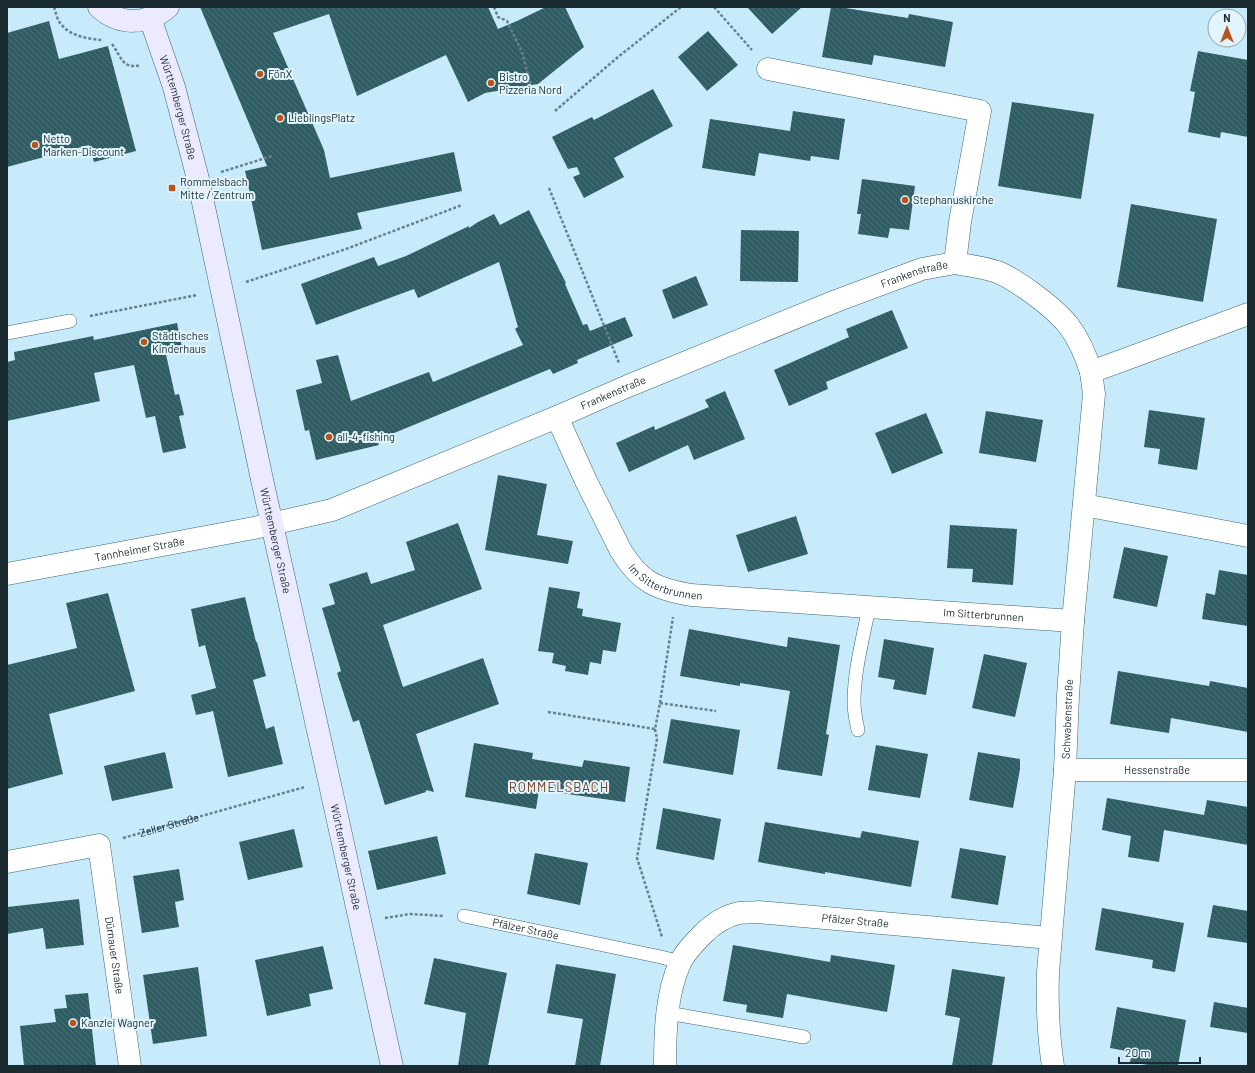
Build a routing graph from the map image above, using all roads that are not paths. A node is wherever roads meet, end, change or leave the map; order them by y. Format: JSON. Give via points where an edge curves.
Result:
{"nodes":[{"id":1,"x":99,"y":7,"type":"edge"},
{"id":2,"x":159,"y":13,"type":"edge"},
{"id":3,"x":768,"y":69,"type":"road end"},
{"id":4,"x":955,"y":264,"type":"junction"},
{"id":5,"x":1248,"y":314,"type":"edge"},
{"id":6,"x":70,"y":320,"type":"road end"},
{"id":7,"x":7,"y":333,"type":"edge"},
{"id":8,"x":1091,"y":372,"type":"junction"},
{"id":9,"x":557,"y":417,"type":"junction"},
{"id":10,"x":1084,"y":505,"type":"junction"},
{"id":11,"x":272,"y":524,"type":"junction"},
{"id":12,"x":1248,"y":536,"type":"edge"},
{"id":13,"x":7,"y":574,"type":"edge"},
{"id":14,"x":869,"y":608,"type":"junction"},
{"id":15,"x":1073,"y":621,"type":"junction"},
{"id":16,"x":858,"y":730,"type":"dead end"},
{"id":17,"x":1065,"y":770,"type":"junction"},
{"id":18,"x":1248,"y":770,"type":"edge"},
{"id":19,"x":7,"y":862,"type":"edge"},
{"id":20,"x":464,"y":916,"type":"road end"},
{"id":21,"x":1050,"y":938,"type":"junction"},
{"id":22,"x":670,"y":960,"type":"junction"},
{"id":23,"x":668,"y":1012,"type":"junction"},
{"id":24,"x":804,"y":1037,"type":"dead end"},
{"id":25,"x":130,"y":1066,"type":"edge"},
{"id":26,"x":392,"y":1066,"type":"edge"},
{"id":27,"x":665,"y":1066,"type":"edge"},
{"id":28,"x":1053,"y":1066,"type":"edge"}],
"edges":[{"from":1,"to":2,"type":"main road","via":[[109,15],[129,21],[140,21]]},
{"from":2,"to":11,"type":"main road","name":"Württemberger Straße","via":[[164,57],[198,180]]},
{"from":3,"to":4,"type":"street","name":"Frankenstraße","via":[[980,111]]},
{"from":4,"to":8,"type":"street","name":"Frankenstraße","via":[[1000,273],[1055,310],[1068,323],[1080,342]]},
{"from":4,"to":9,"type":"street","name":"Frankenstraße","via":[[922,269],[902,276],[785,321]]},
{"from":5,"to":8,"type":"street"},
{"from":6,"to":7,"type":"lane"},
{"from":8,"to":10,"type":"street","name":"Schwabenstraße","via":[[1094,394]]},
{"from":9,"to":11,"type":"street","name":"Frankenstraße","via":[[332,510]]},
{"from":9,"to":14,"type":"street","name":"Im Sitterbrunnen","via":[[627,562],[650,583],[662,589],[691,595]]},
{"from":10,"to":12,"type":"street"},
{"from":10,"to":15,"type":"street","name":"Schwabenstraße"},
{"from":11,"to":13,"type":"street","name":"Tannheimer Straße"},
{"from":11,"to":26,"type":"main road","name":"Württemberger Straße"},
{"from":14,"to":15,"type":"street","name":"Im Sitterbrunnen"},
{"from":14,"to":16,"type":"lane","via":[[856,674],[854,703]]},
{"from":15,"to":17,"type":"street","name":"Schwabenstraße"},
{"from":17,"to":18,"type":"street","name":"Hessenstraße"},
{"from":17,"to":21,"type":"street","name":"Schwabenstraße"},
{"from":19,"to":25,"type":"street","name":"Dürnauer Straße","via":[[100,845]]},
{"from":20,"to":22,"type":"lane","name":"Pfälzer Straße"},
{"from":21,"to":22,"type":"street","name":"Pfälzer Straße","via":[[740,913],[712,925],[690,947]]},
{"from":21,"to":28,"type":"street","name":"Schwabenstraße","via":[[1047,1004]]},
{"from":22,"to":23,"type":"street","name":"Pfälzer Straße","via":[[672,989]]},
{"from":23,"to":24,"type":"lane"},
{"from":23,"to":27,"type":"street","name":"Pfälzer Straße"}]}
